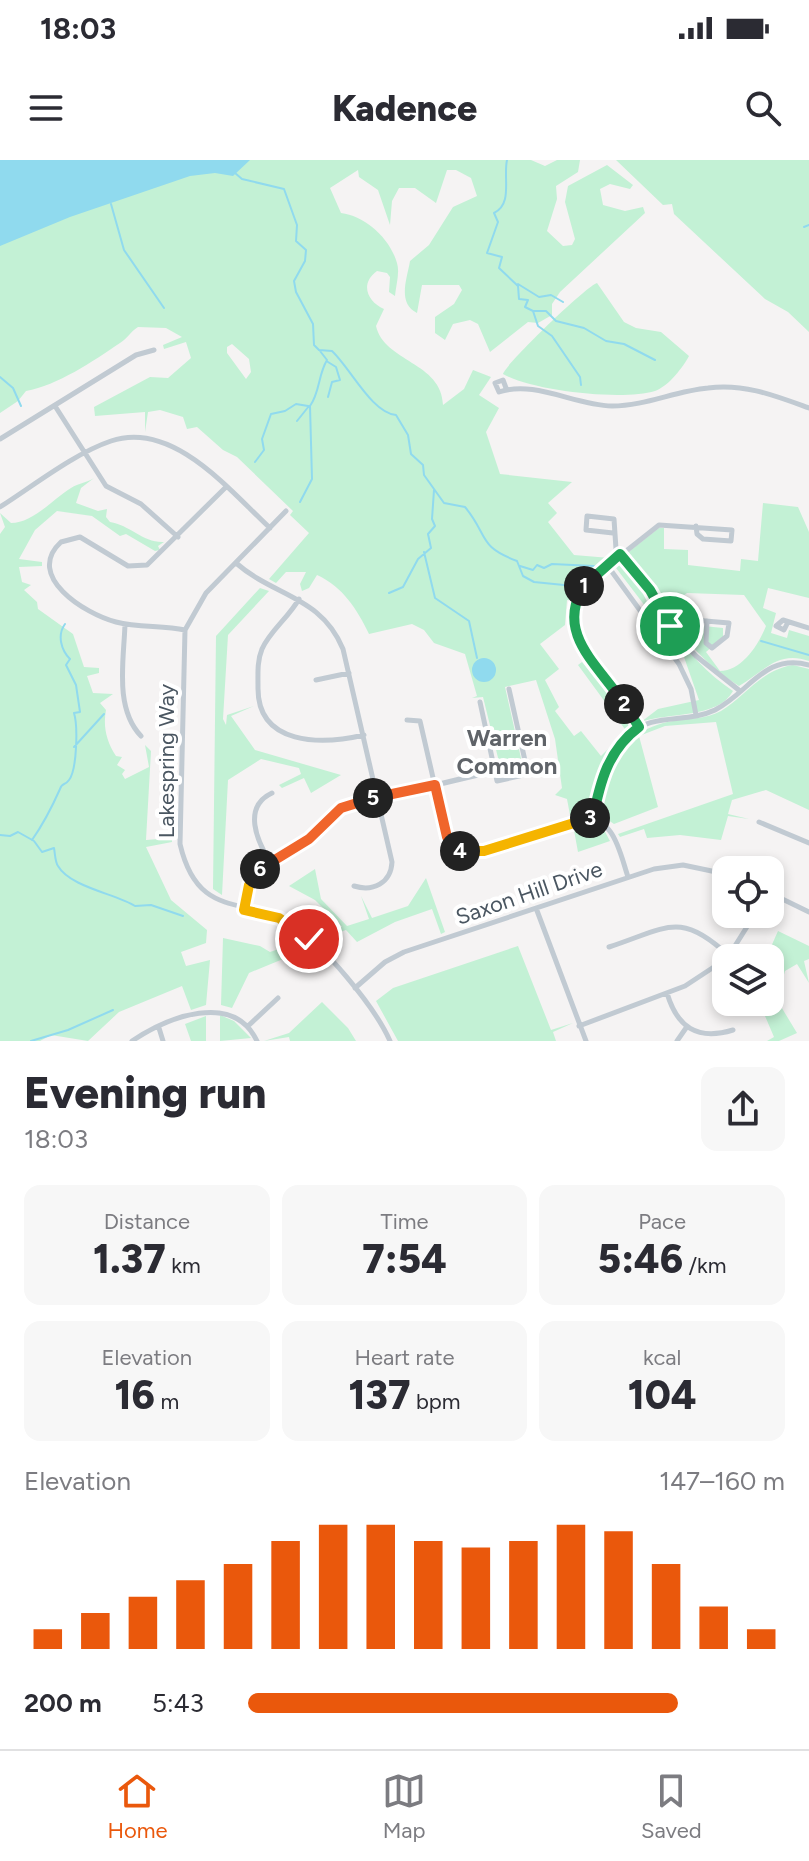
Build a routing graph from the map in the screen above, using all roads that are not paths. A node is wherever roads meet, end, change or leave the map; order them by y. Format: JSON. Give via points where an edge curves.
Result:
{"nodes":[{"id":1,"x":154,"y":350,"type":"dead end"},
{"id":2,"x":506,"y":388,"type":"dead end"},
{"id":3,"x":55,"y":406,"type":"junction"},
{"id":4,"x":809,"y":408,"type":"edge"},
{"id":5,"x":0,"y":439,"type":"edge"},
{"id":6,"x":85,"y":454,"type":"junction"},
{"id":7,"x":226,"y":487,"type":"junction"},
{"id":8,"x":0,"y":507,"type":"edge"},
{"id":9,"x":286,"y":511,"type":"dead end"},
{"id":10,"x":696,"y":526,"type":"junction"},
{"id":11,"x":270,"y":528,"type":"junction"},
{"id":12,"x":613,"y":533,"type":"junction"},
{"id":13,"x":178,"y":537,"type":"junction"},
{"id":14,"x":620,"y":554,"type":"junction"},
{"id":15,"x":236,"y":563,"type":"junction"},
{"id":16,"x":607,"y":565,"type":"junction"},
{"id":17,"x":299,"y":599,"type":"junction"},
{"id":18,"x":707,"y":621,"type":"junction"},
{"id":19,"x":788,"y":622,"type":"dead end"},
{"id":20,"x":125,"y":624,"type":"junction"},
{"id":21,"x":809,"y":628,"type":"edge"},
{"id":22,"x":185,"y":630,"type":"junction"},
{"id":23,"x":676,"y":635,"type":"junction"},
{"id":24,"x":809,"y":665,"type":"edge"},
{"id":25,"x":349,"y":673,"type":"junction"},
{"id":26,"x":316,"y":680,"type":"dead end"},
{"id":27,"x":509,"y":689,"type":"dead end"},
{"id":28,"x":740,"y":691,"type":"junction"},
{"id":29,"x":480,"y":702,"type":"dead end"},
{"id":30,"x":696,"y":715,"type":"junction"},
{"id":31,"x":407,"y":720,"type":"dead end"},
{"id":32,"x":639,"y":727,"type":"junction"},
{"id":33,"x":364,"y":735,"type":"junction"},
{"id":34,"x":141,"y":736,"type":"dead end"},
{"id":35,"x":495,"y":771,"type":"junction"},
{"id":36,"x":435,"y":785,"type":"junction"},
{"id":37,"x":272,"y":793,"type":"dead end"},
{"id":38,"x":378,"y":797,"type":"junction"},
{"id":39,"x":593,"y":818,"type":"junction"},
{"id":40,"x":759,"y":822,"type":"dead end"},
{"id":41,"x":809,"y":843,"type":"edge"},
{"id":42,"x":270,"y":862,"type":"junction"},
{"id":43,"x":712,"y":870,"type":"edge"},
{"id":44,"x":628,"y":877,"type":"junction"},
{"id":45,"x":354,"y":886,"type":"dead end"},
{"id":46,"x":784,"y":900,"type":"edge"},
{"id":47,"x":536,"y":908,"type":"junction"},
{"id":48,"x":244,"y":910,"type":"junction"},
{"id":49,"x":809,"y":912,"type":"edge"},
{"id":50,"x":714,"y":944,"type":"edge"},
{"id":51,"x":609,"y":947,"type":"dead end"},
{"id":52,"x":712,"y":969,"type":"edge"},
{"id":53,"x":355,"y":988,"type":"junction"},
{"id":54,"x":667,"y":993,"type":"junction"},
{"id":55,"x":278,"y":998,"type":"dead end"},
{"id":56,"x":248,"y":1026,"type":"junction"},
{"id":57,"x":579,"y":1026,"type":"junction"},
{"id":58,"x":159,"y":1028,"type":"junction"},
{"id":59,"x":686,"y":1028,"type":"junction"},
{"id":60,"x":733,"y":1030,"type":"dead end"},
{"id":61,"x":132,"y":1041,"type":"edge"},
{"id":62,"x":163,"y":1041,"type":"edge"},
{"id":63,"x":257,"y":1041,"type":"edge"},
{"id":64,"x":390,"y":1041,"type":"edge"},
{"id":65,"x":586,"y":1041,"type":"edge"},
{"id":66,"x":677,"y":1041,"type":"edge"}],
"edges":[{"from":1,"to":3,"type":"street","via":[[136,355]]},
{"from":2,"to":4,"type":"street","via":[[538,389],[609,406],[709,387],[739,387]]},
{"from":3,"to":5,"type":"street"},
{"from":3,"to":6,"type":"street"},
{"from":6,"to":7,"type":"street","via":[[118,439],[153,439],[176,449]]},
{"from":6,"to":8,"type":"street"},
{"from":6,"to":13,"type":"street","via":[[106,486],[141,504]]},
{"from":7,"to":11,"type":"street"},
{"from":7,"to":13,"type":"street"},
{"from":9,"to":11,"type":"street","name":"Lakespring Way"},
{"from":10,"to":10,"type":"street","via":[[732,530],[731,541],[703,539]]},
{"from":10,"to":14,"type":"street","via":[[659,525]]},
{"from":11,"to":15,"type":"street","name":"Lakespring Way"},
{"from":12,"to":12,"type":"street","via":[[614,519],[587,516],[586,530]]},
{"from":12,"to":14,"type":"street"},
{"from":13,"to":20,"type":"street","via":[[141,567],[121,562],[80,537],[61,542],[52,552],[49,571],[59,588],[95,614]]},
{"from":14,"to":16,"type":"street"},
{"from":14,"to":23,"type":"street","via":[[650,590]]},
{"from":15,"to":17,"type":"street","via":[[254,578]]},
{"from":15,"to":22,"type":"street","name":"Lakespring Way","via":[[200,601]]},
{"from":16,"to":30,"type":"street","via":[[679,664]]},
{"from":16,"to":32,"type":"street","via":[[578,598],[575,632]]},
{"from":17,"to":25,"type":"street","via":[[334,631]]},
{"from":17,"to":33,"type":"street","via":[[260,655],[261,709],[277,728],[297,738],[329,742]]},
{"from":18,"to":18,"type":"street","via":[[729,623],[727,636],[712,648],[706,643]]},
{"from":18,"to":23,"type":"street","via":[[694,620]]},
{"from":19,"to":21,"type":"street"},
{"from":20,"to":22,"type":"street"},
{"from":20,"to":34,"type":"street","via":[[124,699]]},
{"from":22,"to":48,"type":"street","name":"Lakespring Way","via":[[180,844],[186,865],[203,889]]},
{"from":23,"to":28,"type":"street"},
{"from":24,"to":28,"type":"street","via":[[777,664]]},
{"from":25,"to":26,"type":"street"},
{"from":25,"to":33,"type":"street"},
{"from":27,"to":35,"type":"street","via":[[528,774],[497,781]]},
{"from":28,"to":30,"type":"street","via":[[716,709]]},
{"from":29,"to":35,"type":"street"},
{"from":30,"to":32,"type":"street"},
{"from":31,"to":36,"type":"street","via":[[420,721]]},
{"from":32,"to":39,"type":"street","via":[[607,764]]},
{"from":33,"to":38,"type":"street"},
{"from":35,"to":36,"type":"street"},
{"from":36,"to":38,"type":"street"},
{"from":36,"to":39,"type":"street","via":[[447,837],[463,852],[484,851]]},
{"from":37,"to":42,"type":"street","via":[[261,798],[255,812],[257,837]]},
{"from":38,"to":42,"type":"street","via":[[341,808],[309,839]]},
{"from":38,"to":45,"type":"street","via":[[391,872],[372,887]]},
{"from":39,"to":44,"type":"street","via":[[614,836]]},
{"from":40,"to":41,"type":"street"},
{"from":42,"to":48,"type":"street","via":[[253,877]]},
{"from":43,"to":44,"type":"street","name":"Saxon Hill Drive","via":[[671,866]]},
{"from":44,"to":47,"type":"street","name":"Saxon Hill Drive"},
{"from":46,"to":49,"type":"street"},
{"from":47,"to":53,"type":"street","name":"Saxon Hill Drive","via":[[394,956]]},
{"from":47,"to":57,"type":"street"},
{"from":48,"to":53,"type":"street","name":"Lakespring Way","via":[[279,918],[299,930]]},
{"from":50,"to":51,"type":"street","via":[[702,932],[684,926]]},
{"from":52,"to":54,"type":"street"},
{"from":53,"to":64,"type":"street","name":"Lakespring Way"},
{"from":54,"to":57,"type":"street"},
{"from":54,"to":59,"type":"street"},
{"from":55,"to":56,"type":"street"},
{"from":56,"to":58,"type":"street","via":[[215,1011]]},
{"from":56,"to":63,"type":"street"},
{"from":57,"to":65,"type":"street"},
{"from":58,"to":61,"type":"street"},
{"from":58,"to":62,"type":"street"},
{"from":59,"to":60,"type":"street","via":[[708,1036]]},
{"from":59,"to":66,"type":"street"}]}
